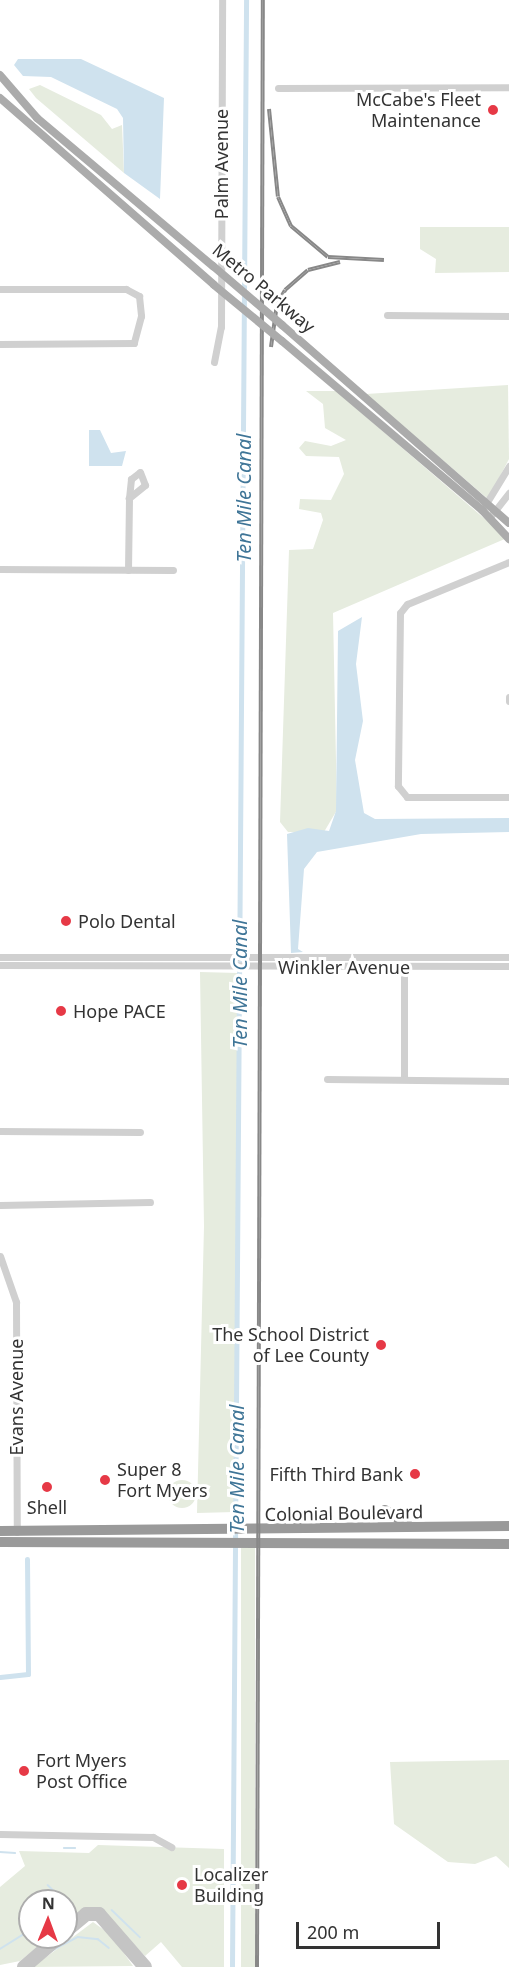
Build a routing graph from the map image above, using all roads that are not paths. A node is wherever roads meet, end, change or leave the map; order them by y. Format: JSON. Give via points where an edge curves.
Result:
{"nodes":[{"id":1,"x":222,"y":0,"type":"edge"},
{"id":2,"x":0,"y":75,"type":"edge"},
{"id":3,"x":509,"y":87,"type":"edge"},
{"id":4,"x":278,"y":88,"type":"dead end"},
{"id":5,"x":0,"y":98,"type":"edge"},
{"id":6,"x":0,"y":290,"type":"edge"},
{"id":7,"x":387,"y":315,"type":"dead end"},
{"id":8,"x":509,"y":316,"type":"edge"},
{"id":9,"x":0,"y":344,"type":"edge"},
{"id":10,"x":214,"y":362,"type":"dead end"},
{"id":11,"x":509,"y":466,"type":"edge"},
{"id":12,"x":509,"y":493,"type":"edge"},
{"id":13,"x":129,"y":498,"type":"dead end"},
{"id":14,"x":485,"y":506,"type":"junction"},
{"id":15,"x":493,"y":514,"type":"junction"},
{"id":16,"x":509,"y":524,"type":"edge"},
{"id":17,"x":509,"y":539,"type":"edge"},
{"id":18,"x":509,"y":562,"type":"edge"},
{"id":19,"x":0,"y":569,"type":"edge"},
{"id":20,"x":128,"y":570,"type":"junction"},
{"id":21,"x":173,"y":570,"type":"dead end"},
{"id":22,"x":509,"y":797,"type":"edge"},
{"id":23,"x":0,"y":957,"type":"edge"},
{"id":24,"x":442,"y":957,"type":"junction"},
{"id":25,"x":509,"y":957,"type":"edge"},
{"id":26,"x":347,"y":958,"type":"junction"},
{"id":27,"x":0,"y":965,"type":"edge"},
{"id":28,"x":403,"y":966,"type":"junction"},
{"id":29,"x":509,"y":966,"type":"edge"},
{"id":30,"x":325,"y":967,"type":"junction"},
{"id":31,"x":404,"y":1078,"type":"junction"},
{"id":32,"x":327,"y":1079,"type":"dead end"},
{"id":33,"x":509,"y":1079,"type":"edge"},
{"id":34,"x":0,"y":1131,"type":"edge"},
{"id":35,"x":140,"y":1132,"type":"dead end"},
{"id":36,"x":150,"y":1202,"type":"dead end"},
{"id":37,"x":0,"y":1205,"type":"edge"},
{"id":38,"x":0,"y":1256,"type":"edge"},
{"id":39,"x":385,"y":1510,"type":"dead end"},
{"id":40,"x":509,"y":1526,"type":"edge"},
{"id":41,"x":478,"y":1527,"type":"junction"},
{"id":42,"x":383,"y":1528,"type":"junction"},
{"id":43,"x":414,"y":1528,"type":"junction"},
{"id":44,"x":0,"y":1531,"type":"edge"},
{"id":45,"x":17,"y":1536,"type":"junction"},
{"id":46,"x":146,"y":1536,"type":"junction"},
{"id":47,"x":226,"y":1536,"type":"junction"},
{"id":48,"x":245,"y":1536,"type":"junction"},
{"id":49,"x":0,"y":1542,"type":"edge"},
{"id":50,"x":322,"y":1542,"type":"junction"},
{"id":51,"x":382,"y":1544,"type":"junction"},
{"id":52,"x":509,"y":1544,"type":"edge"},
{"id":53,"x":0,"y":1834,"type":"edge"},
{"id":54,"x":171,"y":1847,"type":"dead end"}],
"edges":[{"from":1,"to":10,"type":"street","name":"Palm Avenue","via":[[221,327]]},
{"from":2,"to":14,"type":"main road","name":"Metro Parkway","bridge":true,"via":[[37,118],[354,386]]},
{"from":3,"to":4,"type":"street"},
{"from":5,"to":14,"type":"main road","name":"Metro Parkway","bridge":true,"via":[[214,285]]},
{"from":6,"to":9,"type":"street","via":[[135,291],[141,326],[134,343]]},
{"from":7,"to":8,"type":"street"},
{"from":11,"to":14,"type":"street"},
{"from":12,"to":15,"type":"street"},
{"from":13,"to":20,"type":"street"},
{"from":14,"to":15,"type":"main road","name":"Metro Parkway"},
{"from":15,"to":16,"type":"main road","name":"Metro Parkway"},
{"from":15,"to":17,"type":"main road","name":"Metro Parkway"},
{"from":18,"to":22,"type":"street","via":[[407,604],[400,613],[398,775],[399,792],[406,797]]},
{"from":19,"to":20,"type":"street"},
{"from":20,"to":21,"type":"street"},
{"from":23,"to":26,"type":"street","name":"Winkler Avenue"},
{"from":24,"to":25,"type":"street","name":"Winkler Avenue"},
{"from":24,"to":26,"type":"street","name":"Winkler Avenue"},
{"from":24,"to":28,"type":"street"},
{"from":26,"to":30,"type":"street"},
{"from":27,"to":30,"type":"street","name":"Winkler Avenue"},
{"from":28,"to":29,"type":"street","name":"Winkler Avenue"},
{"from":28,"to":30,"type":"street","name":"Winkler Avenue"},
{"from":28,"to":31,"type":"street"},
{"from":31,"to":32,"type":"street"},
{"from":31,"to":33,"type":"street"},
{"from":34,"to":35,"type":"street"},
{"from":36,"to":37,"type":"street"},
{"from":38,"to":45,"type":"street","name":"Evans Avenue","via":[[16,1302]]},
{"from":39,"to":43,"type":"highway"},
{"from":40,"to":41,"type":"highway","name":"Colonial Boulevard"},
{"from":41,"to":43,"type":"highway","name":"Colonial Boulevard"},
{"from":41,"to":51,"type":"highway","via":[[396,1533]]},
{"from":42,"to":43,"type":"highway","name":"Colonial Boulevard"},
{"from":42,"to":48,"type":"highway","name":"Colonial Boulevard"},
{"from":42,"to":50,"type":"highway","via":[[375,1536]]},
{"from":44,"to":45,"type":"highway","name":"Colonial Boulevard"},
{"from":45,"to":46,"type":"highway","name":"Colonial Boulevard"},
{"from":45,"to":46,"type":"highway","name":"Colonial Boulevard","via":[[124,1541]]},
{"from":45,"to":49,"type":"highway","name":"Colonial Boulevard"},
{"from":46,"to":47,"type":"highway","name":"Colonial Boulevard"},
{"from":46,"to":47,"type":"highway","name":"Colonial Boulevard","via":[[165,1532]]},
{"from":47,"to":48,"type":"highway","name":"Colonial Boulevard"},
{"from":48,"to":50,"type":"highway","name":"Colonial Boulevard"},
{"from":50,"to":51,"type":"highway","name":"Colonial Boulevard"},
{"from":51,"to":52,"type":"highway","name":"Colonial Boulevard"},
{"from":53,"to":54,"type":"street","via":[[153,1837]]}]}
